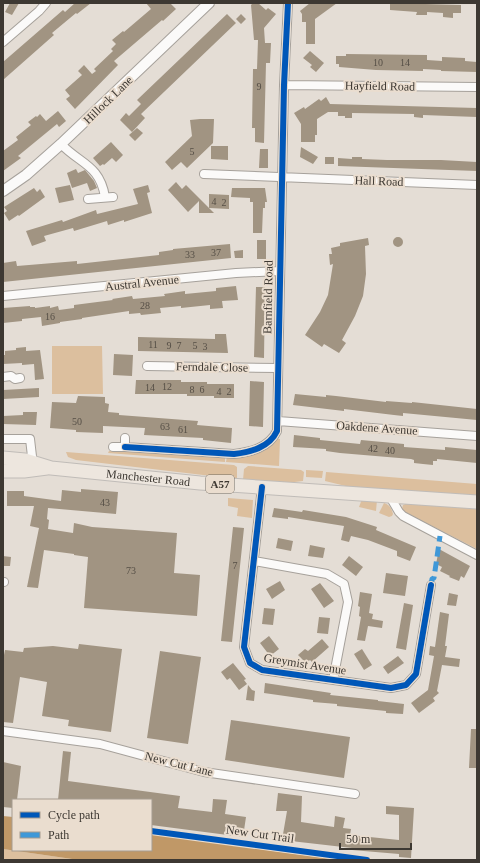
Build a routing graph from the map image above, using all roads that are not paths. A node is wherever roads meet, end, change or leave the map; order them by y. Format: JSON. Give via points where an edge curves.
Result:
{"nodes":[{"id":1,"x":46,"y":3,"type":"edge"},
{"id":2,"x":288,"y":3,"type":"edge"},
{"id":3,"x":205,"y":4,"type":"edge"},
{"id":4,"x":3,"y":42,"type":"edge"},
{"id":5,"x":284,"y":85,"type":"junction"},
{"id":6,"x":477,"y":87,"type":"edge"},
{"id":7,"x":61,"y":144,"type":"junction"},
{"id":8,"x":204,"y":174,"type":"dead end"},
{"id":9,"x":282,"y":178,"type":"junction"},
{"id":10,"x":477,"y":185,"type":"edge"},
{"id":11,"x":3,"y":191,"type":"edge"},
{"id":12,"x":88,"y":199,"type":"dead end"},
{"id":13,"x":280,"y":271,"type":"junction"},
{"id":14,"x":3,"y":296,"type":"edge"},
{"id":15,"x":147,"y":366,"type":"dead end"},
{"id":16,"x":278,"y":368,"type":"junction"},
{"id":17,"x":3,"y":377,"type":"edge"},
{"id":18,"x":20,"y":378,"type":"dead end"},
{"id":19,"x":278,"y":421,"type":"junction"},
{"id":20,"x":477,"y":436,"type":"edge"},
{"id":21,"x":125,"y":438,"type":"dead end"},
{"id":22,"x":3,"y":439,"type":"edge"},
{"id":23,"x":113,"y":447,"type":"dead end"},
{"id":24,"x":125,"y":447,"type":"junction"},
{"id":25,"x":3,"y":458,"type":"edge"},
{"id":26,"x":33,"y":466,"type":"junction"},
{"id":27,"x":3,"y":471,"type":"edge"},
{"id":28,"x":262,"y":487,"type":"junction"},
{"id":29,"x":389,"y":495,"type":"junction"},
{"id":30,"x":477,"y":502,"type":"edge"},
{"id":31,"x":477,"y":555,"type":"edge"},
{"id":32,"x":254,"y":561,"type":"junction"},
{"id":33,"x":431,"y":585,"type":"dead end"},
{"id":34,"x":333,"y":680,"type":"junction"},
{"id":35,"x":3,"y":731,"type":"edge"},
{"id":36,"x":355,"y":794,"type":"dead end"}],
"edges":[{"from":1,"to":4,"type":"street"},
{"from":2,"to":5,"type":"street","name":"Barnfield Road"},
{"from":3,"to":7,"type":"street","name":"Hillock Lane"},
{"from":5,"to":6,"type":"street","name":"Hayfield Road"},
{"from":5,"to":9,"type":"street","name":"Barnfield Road"},
{"from":7,"to":11,"type":"street","name":"Hillock Lane","via":[[26,175]]},
{"from":7,"to":12,"type":"street","via":[[96,174],[109,197]]},
{"from":8,"to":9,"type":"street","name":"Hall Road"},
{"from":9,"to":10,"type":"street","name":"Hall Road"},
{"from":9,"to":13,"type":"street","name":"Barnfield Road"},
{"from":13,"to":14,"type":"street","name":"Austral Avenue"},
{"from":13,"to":16,"type":"street","name":"Barnfield Road"},
{"from":15,"to":16,"type":"street","name":"Ferndale Close"},
{"from":16,"to":19,"type":"street","name":"Barnfield Road"},
{"from":17,"to":18,"type":"street"},
{"from":19,"to":20,"type":"street","name":"Oakdene Avenue"},
{"from":19,"to":24,"type":"street","name":"Barnfield Road","via":[[270,442],[258,449],[242,453]]},
{"from":21,"to":24,"type":"street"},
{"from":22,"to":26,"type":"street","via":[[30,439]]},
{"from":23,"to":24,"type":"street","name":"Barnfield Road"},
{"from":25,"to":26,"type":"main road","name":"Manchester Road","number":"A57","via":[[25,460]]},
{"from":26,"to":27,"type":"main road","name":"Manchester Road","number":"A57"},
{"from":26,"to":28,"type":"main road","name":"Manchester Road","number":"A57"},
{"from":28,"to":29,"type":"main road","name":"Manchester Road","number":"A57"},
{"from":28,"to":32,"type":"street","name":"Greymist Avenue"},
{"from":29,"to":30,"type":"main road","name":"Manchester Road","number":"A57"},
{"from":29,"to":31,"type":"street","via":[[403,516]]},
{"from":32,"to":34,"type":"street","name":"Greymist Avenue","via":[[244,648],[250,663],[262,670]]},
{"from":32,"to":34,"type":"street","via":[[328,574],[344,584],[348,602]]},
{"from":33,"to":34,"type":"street","name":"Greymist Avenue","via":[[416,674],[406,685],[391,688]]},
{"from":35,"to":36,"type":"street","name":"New Cut Lane","via":[[100,744],[204,772]]}]}
